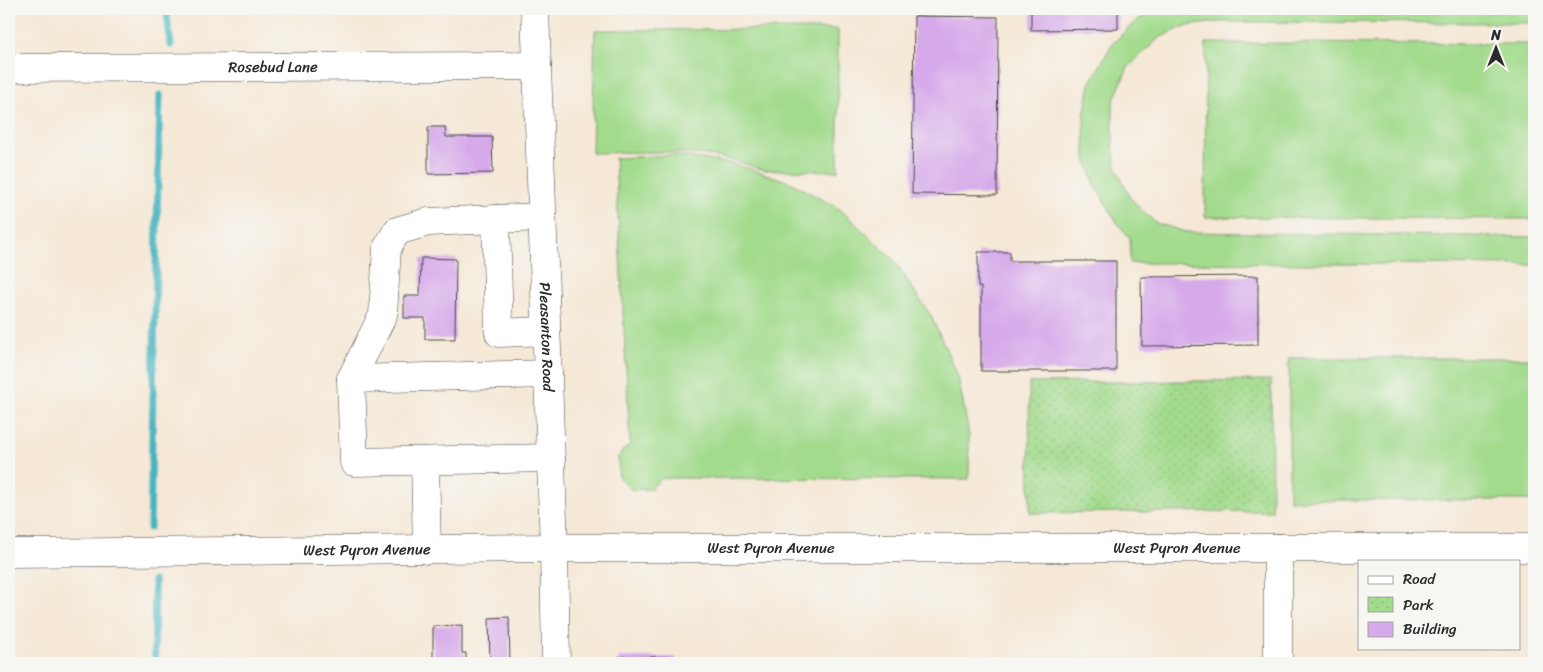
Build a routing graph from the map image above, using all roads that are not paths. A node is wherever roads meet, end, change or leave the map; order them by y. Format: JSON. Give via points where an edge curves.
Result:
{"nodes":[{"id":1,"x":534,"y":9,"type":"edge"},
{"id":2,"x":537,"y":66,"type":"junction"},
{"id":3,"x":9,"y":68,"type":"edge"},
{"id":4,"x":542,"y":216,"type":"junction"},
{"id":5,"x":496,"y":219,"type":"junction"},
{"id":6,"x":546,"y":332,"type":"junction"},
{"id":7,"x":548,"y":374,"type":"junction"},
{"id":8,"x":351,"y":379,"type":"junction"},
{"id":9,"x":550,"y":458,"type":"junction"},
{"id":10,"x":425,"y":461,"type":"junction"},
{"id":11,"x":554,"y":548,"type":"junction"},
{"id":12,"x":1278,"y":548,"type":"junction"},
{"id":13,"x":1534,"y":548,"type":"edge"},
{"id":14,"x":427,"y":550,"type":"junction"},
{"id":15,"x":9,"y":553,"type":"edge"},
{"id":16,"x":556,"y":663,"type":"edge"},
{"id":17,"x":1278,"y":663,"type":"edge"}],
"edges":[{"from":1,"to":2,"type":"street","name":"Pleasanton Road"},
{"from":2,"to":3,"type":"street","name":"Rosebud Lane"},
{"from":2,"to":4,"type":"street","name":"Pleasanton Road"},
{"from":4,"to":5,"type":"street"},
{"from":4,"to":6,"type":"street","name":"Pleasanton Road"},
{"from":5,"to":6,"type":"street","via":[[499,334]]},
{"from":5,"to":8,"type":"street","via":[[428,222],[397,231],[387,248],[383,315]]},
{"from":6,"to":7,"type":"street","name":"Pleasanton Road"},
{"from":7,"to":8,"type":"street"},
{"from":7,"to":9,"type":"street","name":"Pleasanton Road"},
{"from":8,"to":10,"type":"street","via":[[354,462]]},
{"from":9,"to":10,"type":"street"},
{"from":9,"to":11,"type":"street","name":"Pleasanton Road"},
{"from":10,"to":14,"type":"street"},
{"from":11,"to":12,"type":"street","name":"West Pyron Avenue"},
{"from":11,"to":14,"type":"street","name":"West Pyron Avenue"},
{"from":11,"to":16,"type":"street","name":"Pleasanton Road"},
{"from":12,"to":13,"type":"street","name":"West Pyron Avenue"},
{"from":12,"to":17,"type":"street"},
{"from":14,"to":15,"type":"street","name":"West Pyron Avenue"}]}
